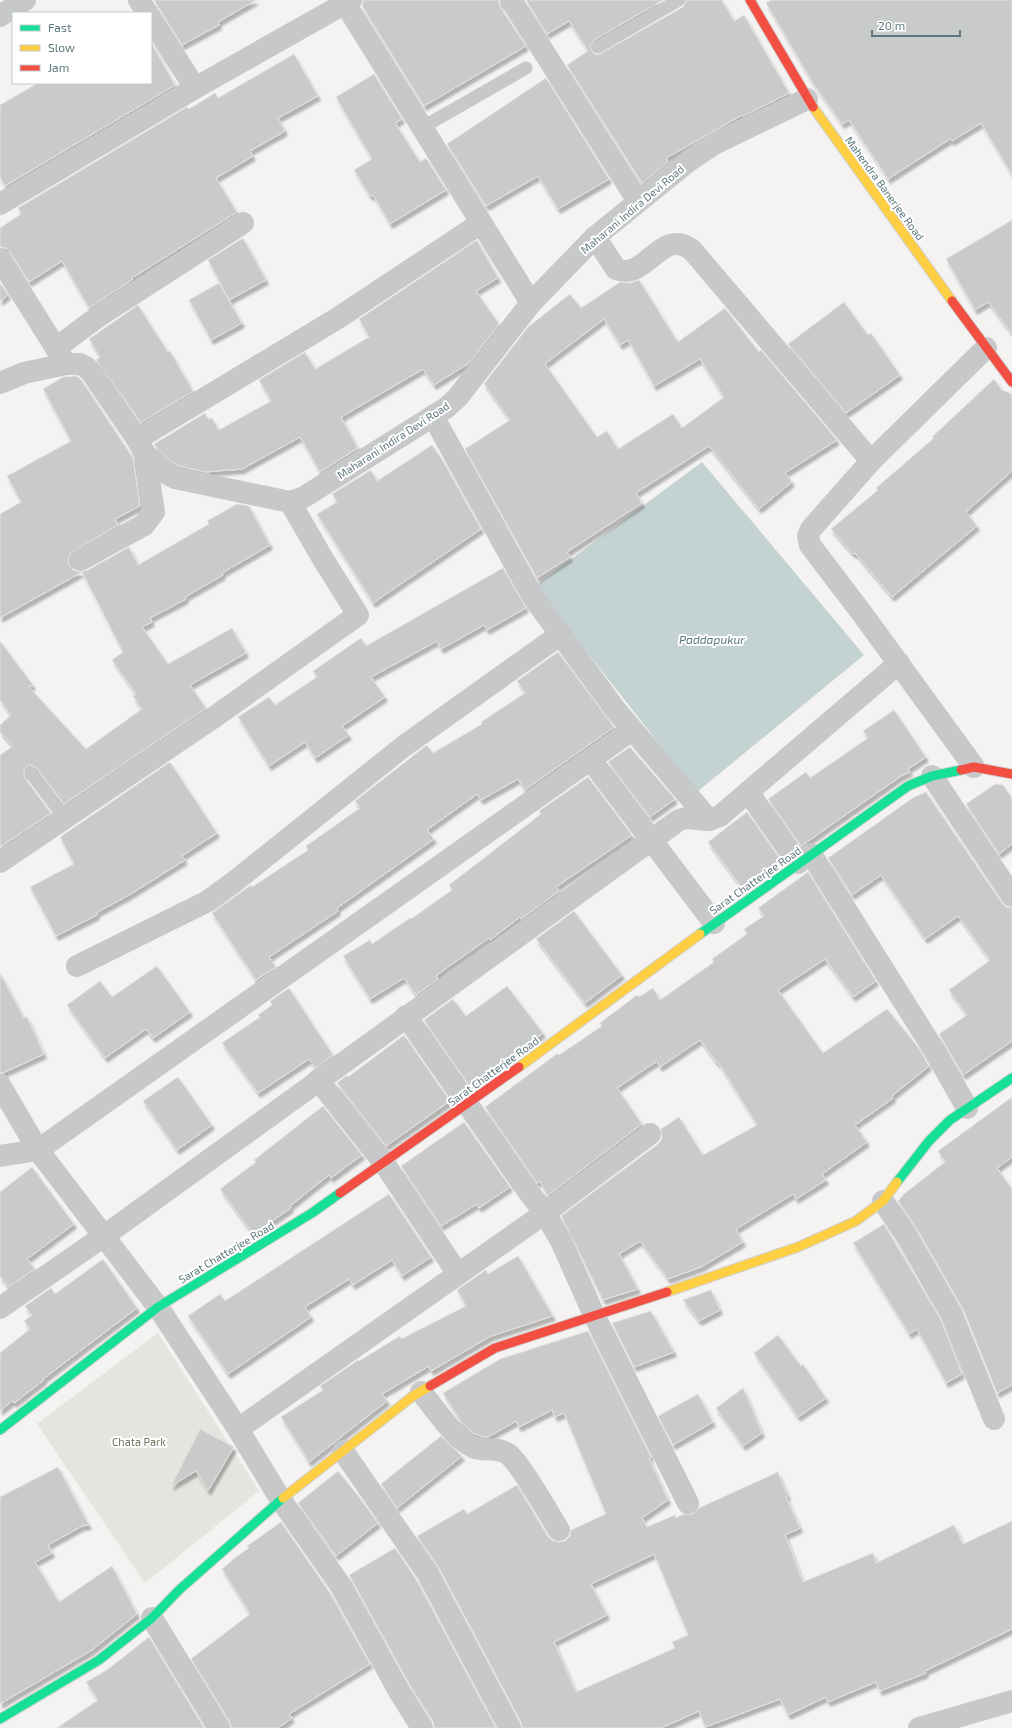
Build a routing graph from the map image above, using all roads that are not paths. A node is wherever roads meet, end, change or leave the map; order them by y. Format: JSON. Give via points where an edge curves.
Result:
{"nodes":[{"id":1,"x":25,"y":0,"type":"edge"},
{"id":2,"x":139,"y":0,"type":"edge"},
{"id":3,"x":511,"y":0,"type":"edge"},
{"id":4,"x":679,"y":0,"type":"edge"},
{"id":5,"x":346,"y":1,"type":"edge"},
{"id":6,"x":756,"y":2,"type":"edge"},
{"id":7,"x":146,"y":12,"type":"edge"},
{"id":8,"x":0,"y":16,"type":"edge"},
{"id":9,"x":152,"y":21,"type":"edge"},
{"id":10,"x":598,"y":47,"type":"dead end"},
{"id":11,"x":526,"y":68,"type":"dead end"},
{"id":12,"x":195,"y":88,"type":"junction"},
{"id":13,"x":807,"y":99,"type":"junction"},
{"id":14,"x":423,"y":127,"type":"junction"},
{"id":15,"x":638,"y":201,"type":"junction"},
{"id":16,"x":0,"y":204,"type":"edge"},
{"id":17,"x":243,"y":223,"type":"dead end"},
{"id":18,"x":481,"y":223,"type":"junction"},
{"id":19,"x":595,"y":237,"type":"junction"},
{"id":20,"x":0,"y":259,"type":"edge"},
{"id":21,"x":531,"y":303,"type":"junction"},
{"id":22,"x":986,"y":348,"type":"junction"},
{"id":23,"x":61,"y":356,"type":"junction"},
{"id":24,"x":1012,"y":382,"type":"edge"},
{"id":25,"x":0,"y":383,"type":"edge"},
{"id":26,"x":433,"y":416,"type":"junction"},
{"id":27,"x":141,"y":447,"type":"junction"},
{"id":28,"x":871,"y":461,"type":"junction"},
{"id":29,"x":290,"y":502,"type":"junction"},
{"id":30,"x":80,"y":560,"type":"dead end"},
{"id":31,"x":561,"y":634,"type":"junction"},
{"id":32,"x":898,"y":663,"type":"junction"},
{"id":33,"x":632,"y":730,"type":"junction"},
{"id":34,"x":591,"y":760,"type":"junction"},
{"id":35,"x":974,"y":767,"type":"junction"},
{"id":36,"x":31,"y":773,"type":"dead end"},
{"id":37,"x":1012,"y":774,"type":"edge"},
{"id":38,"x":932,"y":776,"type":"junction"},
{"id":39,"x":748,"y":792,"type":"junction"},
{"id":40,"x":65,"y":818,"type":"junction"},
{"id":41,"x":709,"y":820,"type":"junction"},
{"id":42,"x":652,"y":840,"type":"junction"},
{"id":43,"x":805,"y":859,"type":"junction"},
{"id":44,"x":0,"y":862,"type":"edge"},
{"id":45,"x":1012,"y":896,"type":"edge"},
{"id":46,"x":714,"y":923,"type":"junction"},
{"id":47,"x":77,"y":966,"type":"dead end"},
{"id":48,"x":406,"y":1016,"type":"junction"},
{"id":49,"x":1012,"y":1078,"type":"edge"},
{"id":50,"x":318,"y":1080,"type":"junction"},
{"id":51,"x":0,"y":1085,"type":"edge"},
{"id":52,"x":468,"y":1104,"type":"junction"},
{"id":53,"x":968,"y":1108,"type":"junction"},
{"id":54,"x":650,"y":1134,"type":"dead end"},
{"id":55,"x":38,"y":1150,"type":"junction"},
{"id":56,"x":0,"y":1156,"type":"edge"},
{"id":57,"x":384,"y":1163,"type":"junction"},
{"id":58,"x":883,"y":1201,"type":"junction"},
{"id":59,"x":546,"y":1213,"type":"junction"},
{"id":60,"x":104,"y":1236,"type":"junction"},
{"id":61,"x":458,"y":1274,"type":"junction"},
{"id":62,"x":158,"y":1307,"type":"junction"},
{"id":63,"x":0,"y":1308,"type":"edge"},
{"id":64,"x":594,"y":1315,"type":"junction"},
{"id":65,"x":421,"y":1392,"type":"junction"},
{"id":66,"x":994,"y":1419,"type":"dead end"},
{"id":67,"x":238,"y":1429,"type":"junction"},
{"id":68,"x":0,"y":1430,"type":"edge"},
{"id":69,"x":343,"y":1451,"type":"junction"},
{"id":70,"x":281,"y":1500,"type":"junction"},
{"id":71,"x":688,"y":1503,"type":"dead end"},
{"id":72,"x":559,"y":1530,"type":"dead end"},
{"id":73,"x":152,"y":1618,"type":"junction"},
{"id":74,"x":1012,"y":1701,"type":"edge"},
{"id":75,"x":0,"y":1719,"type":"edge"},
{"id":76,"x":219,"y":1728,"type":"edge"},
{"id":77,"x":422,"y":1728,"type":"edge"},
{"id":78,"x":510,"y":1728,"type":"edge"},
{"id":79,"x":919,"y":1728,"type":"edge"}],
"edges":[{"from":1,"to":8,"type":"street"},
{"from":2,"to":7,"type":"street"},
{"from":3,"to":15,"type":"street"},
{"from":4,"to":10,"type":"lane"},
{"from":5,"to":12,"type":"street"},
{"from":5,"to":14,"type":"street"},
{"from":6,"to":13,"type":"street","name":"Mahendra Banerjee Road"},
{"from":9,"to":12,"type":"street"},
{"from":11,"to":14,"type":"lane"},
{"from":12,"to":16,"type":"street"},
{"from":13,"to":15,"type":"street","name":"Maharani Indira Devi Road","via":[[714,144]]},
{"from":13,"to":22,"type":"street","name":"Mahendra Banerjee Road"},
{"from":14,"to":18,"type":"street"},
{"from":15,"to":19,"type":"street","name":"Maharani Indira Devi Road"},
{"from":17,"to":23,"type":"street","via":[[99,316]]},
{"from":18,"to":21,"type":"street"},
{"from":18,"to":27,"type":"street"},
{"from":19,"to":21,"type":"street","name":"Maharani Indira Devi Road"},
{"from":19,"to":28,"type":"street","via":[[616,269],[628,272],[664,248],[675,244],[685,245],[692,250]]},
{"from":20,"to":23,"type":"street"},
{"from":21,"to":26,"type":"street","name":"Maharani Indira Devi Road","via":[[458,397]]},
{"from":22,"to":24,"type":"street","name":"Mahendra Banerjee Road"},
{"from":22,"to":28,"type":"street"},
{"from":23,"to":25,"type":"street"},
{"from":23,"to":27,"type":"street","via":[[80,364],[92,373]]},
{"from":26,"to":29,"type":"street","name":"Maharani Indira Devi Road","via":[[304,497]]},
{"from":26,"to":31,"type":"street","via":[[533,597]]},
{"from":27,"to":29,"type":"street","via":[[162,471],[175,478]]},
{"from":27,"to":30,"type":"street","via":[[154,512],[144,525]]},
{"from":28,"to":32,"type":"street","via":[[811,529],[808,536],[810,545]]},
{"from":29,"to":40,"type":"street","via":[[358,615],[213,718]]},
{"from":31,"to":33,"type":"street"},
{"from":31,"to":47,"type":"street","via":[[404,746],[208,901]]},
{"from":32,"to":35,"type":"street"},
{"from":32,"to":39,"type":"street"},
{"from":33,"to":34,"type":"street"},
{"from":33,"to":41,"type":"street"},
{"from":34,"to":42,"type":"street"},
{"from":34,"to":55,"type":"street"},
{"from":35,"to":37,"type":"street","name":"Sarat Chatterjee Road"},
{"from":35,"to":38,"type":"street","name":"Sarat Chatterjee Road"},
{"from":36,"to":40,"type":"lane"},
{"from":38,"to":43,"type":"street","name":"Sarat Chatterjee Road","via":[[908,786]]},
{"from":38,"to":45,"type":"street"},
{"from":39,"to":41,"type":"street","via":[[720,816]]},
{"from":39,"to":43,"type":"street"},
{"from":40,"to":44,"type":"street"},
{"from":41,"to":42,"type":"street","via":[[678,820]]},
{"from":42,"to":46,"type":"street"},
{"from":42,"to":48,"type":"street"},
{"from":43,"to":46,"type":"street","name":"Sarat Chatterjee Road"},
{"from":43,"to":53,"type":"street","via":[[936,1052]]},
{"from":46,"to":52,"type":"street","name":"Sarat Chatterjee Road"},
{"from":48,"to":50,"type":"street"},
{"from":48,"to":52,"type":"street"},
{"from":49,"to":53,"type":"street"},
{"from":50,"to":57,"type":"street"},
{"from":50,"to":60,"type":"street"},
{"from":51,"to":55,"type":"street"},
{"from":52,"to":57,"type":"street","name":"Sarat Chatterjee Road"},
{"from":52,"to":59,"type":"street"},
{"from":53,"to":58,"type":"street","via":[[940,1128]]},
{"from":54,"to":59,"type":"street"},
{"from":55,"to":56,"type":"street"},
{"from":55,"to":60,"type":"street"},
{"from":57,"to":61,"type":"street"},
{"from":57,"to":62,"type":"street","name":"Sarat Chatterjee Road","via":[[312,1214]]},
{"from":58,"to":64,"type":"street","via":[[856,1220],[798,1247]]},
{"from":58,"to":66,"type":"street","via":[[906,1235],[952,1315]]},
{"from":59,"to":61,"type":"street"},
{"from":59,"to":64,"type":"street"},
{"from":60,"to":62,"type":"street"},
{"from":60,"to":63,"type":"street"},
{"from":61,"to":67,"type":"street"},
{"from":62,"to":67,"type":"street"},
{"from":62,"to":68,"type":"street","name":"Sarat Chatterjee Road"},
{"from":64,"to":65,"type":"street","via":[[495,1348]]},
{"from":64,"to":71,"type":"street"},
{"from":65,"to":69,"type":"street"},
{"from":65,"to":72,"type":"street","via":[[461,1440],[474,1448],[498,1449],[509,1455]]},
{"from":67,"to":70,"type":"street"},
{"from":69,"to":70,"type":"street"},
{"from":69,"to":78,"type":"street","via":[[428,1574]]},
{"from":70,"to":73,"type":"street","via":[[179,1590]]},
{"from":70,"to":77,"type":"street","via":[[341,1586]]},
{"from":73,"to":75,"type":"street","via":[[99,1660]]},
{"from":73,"to":76,"type":"street"},
{"from":74,"to":79,"type":"street"}]}
